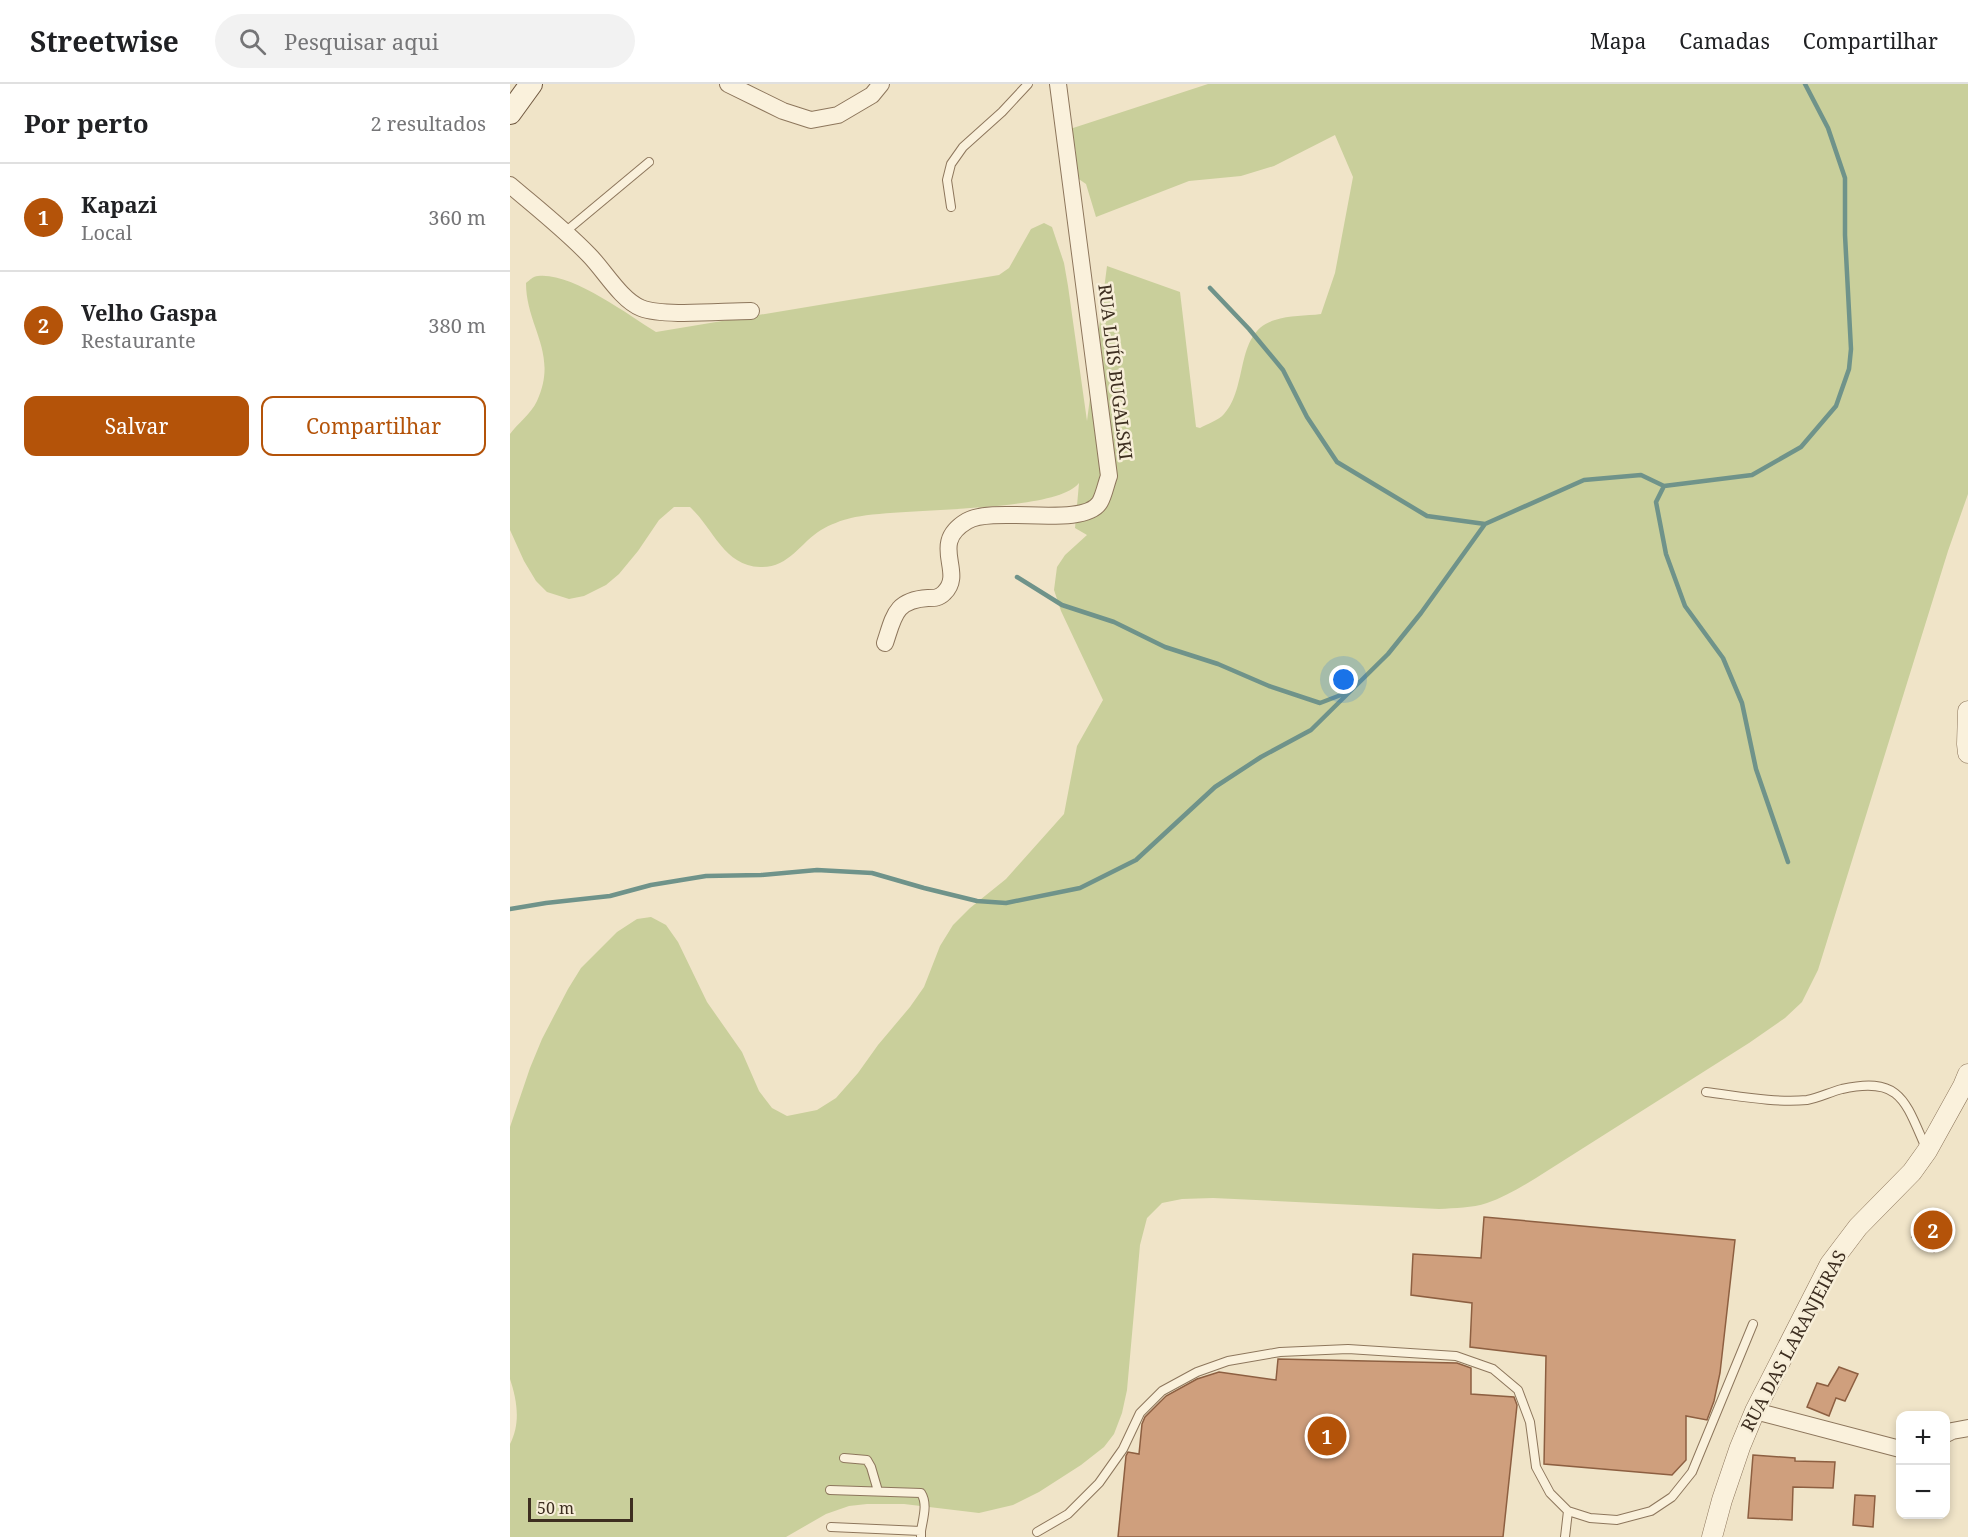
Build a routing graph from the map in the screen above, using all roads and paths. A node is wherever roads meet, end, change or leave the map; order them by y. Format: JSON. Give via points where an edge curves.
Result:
{"nodes":[{"id":1,"x":531,"y":84,"type":"edge"},
{"id":2,"x":728,"y":84,"type":"edge"},
{"id":3,"x":882,"y":84,"type":"edge"},
{"id":4,"x":1028,"y":84,"type":"edge"},
{"id":5,"x":1058,"y":84,"type":"edge"},
{"id":6,"x":510,"y":113,"type":"edge"},
{"id":7,"x":649,"y":162,"type":"dead end"},
{"id":8,"x":510,"y":185,"type":"edge"},
{"id":9,"x":951,"y":207,"type":"dead end"},
{"id":10,"x":566,"y":232,"type":"junction"},
{"id":11,"x":751,"y":311,"type":"dead end"},
{"id":12,"x":885,"y":643,"type":"dead end"},
{"id":13,"x":1968,"y":711,"type":"edge"},
{"id":14,"x":1968,"y":753,"type":"edge"},
{"id":15,"x":1968,"y":1074,"type":"edge"},
{"id":16,"x":1706,"y":1092,"type":"dead end"},
{"id":17,"x":1927,"y":1151,"type":"junction"},
{"id":18,"x":1753,"y":1324,"type":"dead end"},
{"id":19,"x":1755,"y":1412,"type":"junction"},
{"id":20,"x":1968,"y":1428,"type":"edge"},
{"id":21,"x":1950,"y":1432,"type":"edge"},
{"id":22,"x":1896,"y":1448,"type":"edge"},
{"id":23,"x":844,"y":1458,"type":"dead end"},
{"id":24,"x":830,"y":1490,"type":"dead end"},
{"id":25,"x":878,"y":1491,"type":"junction"},
{"id":26,"x":1568,"y":1511,"type":"junction"},
{"id":27,"x":831,"y":1527,"type":"dead end"},
{"id":28,"x":1037,"y":1532,"type":"dead end"},
{"id":29,"x":921,"y":1534,"type":"edge"},
{"id":30,"x":1565,"y":1537,"type":"edge"},
{"id":31,"x":1712,"y":1537,"type":"edge"}],
"edges":[{"from":1,"to":6,"type":"main road"},
{"from":2,"to":3,"type":"street","via":[[811,120],[838,115],[872,95]]},
{"from":4,"to":9,"type":"lane","via":[[963,147],[951,164],[947,180]]},
{"from":5,"to":12,"type":"street","name":"RUA LUÍS BUGALSKI","via":[[1108,476],[1100,504],[1083,514],[969,520],[954,532],[947,546],[952,573],[948,590],[939,597],[912,599],[902,605]]},
{"from":7,"to":10,"type":"lane"},
{"from":8,"to":10,"type":"street"},
{"from":10,"to":11,"type":"street","via":[[640,308],[661,312]]},
{"from":13,"to":14,"type":"street"},
{"from":15,"to":17,"type":"street","name":"RUA DAS LARANJEIRAS"},
{"from":16,"to":17,"type":"lane","via":[[1785,1101],[1866,1085],[1887,1088],[1908,1107]]},
{"from":17,"to":19,"type":"street","name":"RUA DAS LARANJEIRAS","via":[[1830,1264]]},
{"from":18,"to":26,"type":"lane","via":[[1692,1472],[1672,1497],[1651,1511],[1617,1520]]},
{"from":19,"to":22,"type":"street"},
{"from":19,"to":31,"type":"street","name":"RUA DAS LARANJEIRAS","via":[[1732,1468]]},
{"from":20,"to":21,"type":"street"},
{"from":23,"to":25,"type":"lane","via":[[867,1460]]},
{"from":24,"to":25,"type":"lane"},
{"from":25,"to":29,"type":"lane","via":[[921,1493],[925,1507]]},
{"from":26,"to":28,"type":"lane","via":[[1550,1493],[1536,1467],[1530,1422],[1518,1390],[1493,1369],[1456,1356],[1348,1349],[1280,1352],[1228,1360],[1162,1391],[1140,1413],[1124,1449],[1099,1483],[1068,1514]]},
{"from":26,"to":30,"type":"lane"},
{"from":27,"to":29,"type":"lane"}]}
